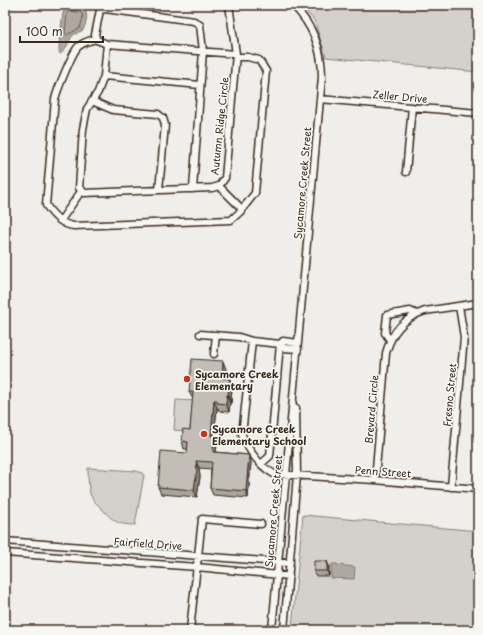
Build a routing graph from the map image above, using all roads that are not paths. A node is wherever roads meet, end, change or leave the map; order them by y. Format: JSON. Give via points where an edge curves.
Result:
{"nodes":[{"id":1,"x":228,"y":5,"type":"edge"},
{"id":2,"x":293,"y":5,"type":"edge"},
{"id":3,"x":96,"y":39,"type":"junction"},
{"id":4,"x":108,"y":44,"type":"junction"},
{"id":5,"x":203,"y":51,"type":"junction"},
{"id":6,"x":236,"y":55,"type":"junction"},
{"id":7,"x":104,"y":76,"type":"junction"},
{"id":8,"x":200,"y":85,"type":"junction"},
{"id":9,"x":320,"y":98,"type":"junction"},
{"id":10,"x":92,"y":101,"type":"junction"},
{"id":11,"x":412,"y":107,"type":"junction"},
{"id":12,"x":478,"y":113,"type":"edge"},
{"id":13,"x":406,"y":172,"type":"dead end"},
{"id":14,"x":220,"y":186,"type":"junction"},
{"id":15,"x":193,"y":189,"type":"junction"},
{"id":16,"x":82,"y":190,"type":"junction"},
{"id":17,"x":159,"y":190,"type":"junction"},
{"id":18,"x":242,"y":209,"type":"junction"},
{"id":19,"x":61,"y":220,"type":"junction"},
{"id":20,"x":478,"y":303,"type":"edge"},
{"id":21,"x":459,"y":306,"type":"junction"},
{"id":22,"x":417,"y":314,"type":"junction"},
{"id":23,"x":200,"y":334,"type":"dead end"},
{"id":24,"x":216,"y":335,"type":"junction"},
{"id":25,"x":252,"y":340,"type":"junction"},
{"id":26,"x":390,"y":340,"type":"junction"},
{"id":27,"x":280,"y":344,"type":"junction"},
{"id":28,"x":298,"y":346,"type":"junction"},
{"id":29,"x":214,"y":354,"type":"dead end"},
{"id":30,"x":296,"y":370,"type":"junction"},
{"id":31,"x":261,"y":464,"type":"junction"},
{"id":32,"x":287,"y":475,"type":"junction"},
{"id":33,"x":297,"y":475,"type":"junction"},
{"id":34,"x":375,"y":480,"type":"junction"},
{"id":35,"x":451,"y":487,"type":"junction"},
{"id":36,"x":478,"y":489,"type":"edge"},
{"id":37,"x":261,"y":524,"type":"dead end"},
{"id":38,"x":5,"y":542,"type":"edge"},
{"id":39,"x":5,"y":553,"type":"edge"},
{"id":40,"x":198,"y":556,"type":"junction"},
{"id":41,"x":278,"y":563,"type":"junction"},
{"id":42,"x":290,"y":563,"type":"junction"},
{"id":43,"x":197,"y":567,"type":"junction"},
{"id":44,"x":277,"y":575,"type":"junction"},
{"id":45,"x":289,"y":576,"type":"junction"},
{"id":46,"x":190,"y":630,"type":"edge"},
{"id":47,"x":272,"y":630,"type":"edge"},
{"id":48,"x":284,"y":630,"type":"edge"}],
"edges":[{"from":1,"to":6,"type":"street","name":"Autumn Ridge Circle"},
{"from":2,"to":9,"type":"street","name":"Sycamore Creek Street","via":[[308,22],[318,43],[322,65]]},
{"from":3,"to":4,"type":"street"},
{"from":3,"to":5,"type":"street","via":[[98,15],[100,10],[105,9],[194,21],[200,25]]},
{"from":3,"to":19,"type":"street","via":[[76,48],[55,99],[46,205]]},
{"from":4,"to":5,"type":"street"},
{"from":4,"to":7,"type":"street"},
{"from":5,"to":6,"type":"street"},
{"from":5,"to":8,"type":"street"},
{"from":6,"to":14,"type":"street","name":"Autumn Ridge Circle","via":[[225,178]]},
{"from":6,"to":18,"type":"street","via":[[259,60],[266,71],[255,193]]},
{"from":7,"to":8,"type":"street"},
{"from":7,"to":10,"type":"street"},
{"from":8,"to":15,"type":"street"},
{"from":9,"to":11,"type":"street","name":"Zeller Drive"},
{"from":9,"to":28,"type":"street","name":"Sycamore Creek Street"},
{"from":10,"to":16,"type":"street","via":[[87,109],[83,129],[79,183]]},
{"from":10,"to":17,"type":"street","via":[[113,110],[158,114],[163,118],[165,125]]},
{"from":11,"to":12,"type":"street","name":"Zeller Drive"},
{"from":11,"to":13,"type":"street"},
{"from":14,"to":15,"type":"street","name":"Autumn Ridge Circle"},
{"from":14,"to":18,"type":"street"},
{"from":15,"to":17,"type":"street","name":"Autumn Ridge Circle"},
{"from":16,"to":17,"type":"street","name":"Autumn Ridge Circle","via":[[84,193]]},
{"from":16,"to":19,"type":"street"},
{"from":18,"to":19,"type":"street","via":[[231,220],[66,226]]},
{"from":20,"to":21,"type":"street","name":"Brevard Circle"},
{"from":21,"to":22,"type":"street","name":"Brevard Circle"},
{"from":21,"to":35,"type":"street","name":"Fresno Street","via":[[464,337]]},
{"from":22,"to":26,"type":"street","name":"Brevard Circle","via":[[403,323]]},
{"from":22,"to":26,"type":"street","name":"Brevard Circle","via":[[410,311],[387,315],[386,332]]},
{"from":23,"to":24,"type":"street"},
{"from":24,"to":25,"type":"street"},
{"from":24,"to":29,"type":"street"},
{"from":25,"to":27,"type":"street"},
{"from":25,"to":31,"type":"street","name":"Penn Street","via":[[242,435],[248,448]]},
{"from":26,"to":34,"type":"street","name":"Brevard Circle","via":[[386,353]]},
{"from":27,"to":28,"type":"street","via":[[284,348]]},
{"from":27,"to":31,"type":"street","via":[[270,456]]},
{"from":28,"to":30,"type":"street","name":"Sycamore Creek Street"},
{"from":30,"to":32,"type":"street","name":"Sycamore Creek Street"},
{"from":30,"to":33,"type":"street","name":"Sycamore Creek Street"},
{"from":31,"to":32,"type":"street","name":"Penn Street","via":[[274,474]]},
{"from":32,"to":33,"type":"street","name":"Penn Street"},
{"from":32,"to":41,"type":"street","name":"Sycamore Creek Street"},
{"from":33,"to":34,"type":"street","name":"Penn Street"},
{"from":33,"to":42,"type":"street","name":"Sycamore Creek Street"},
{"from":34,"to":35,"type":"street","name":"Penn Street"},
{"from":35,"to":36,"type":"street","name":"Penn Street"},
{"from":37,"to":40,"type":"street","via":[[202,519]]},
{"from":38,"to":40,"type":"street","name":"Fairfield Drive"},
{"from":39,"to":43,"type":"street","name":"Fairfield Drive"},
{"from":40,"to":41,"type":"street","name":"Fairfield Drive"},
{"from":40,"to":43,"type":"street"},
{"from":41,"to":42,"type":"street","name":"Fairfield Drive"},
{"from":41,"to":44,"type":"street","name":"Sycamore Creek Street"},
{"from":42,"to":45,"type":"street","name":"Sycamore Creek Street"},
{"from":43,"to":44,"type":"street","name":"Fairfield Drive"},
{"from":43,"to":46,"type":"street"},
{"from":44,"to":45,"type":"street","name":"Fairfield Drive"},
{"from":44,"to":47,"type":"street","name":"Sycamore Creek Street"},
{"from":45,"to":48,"type":"street","name":"Sycamore Creek Street"}]}
